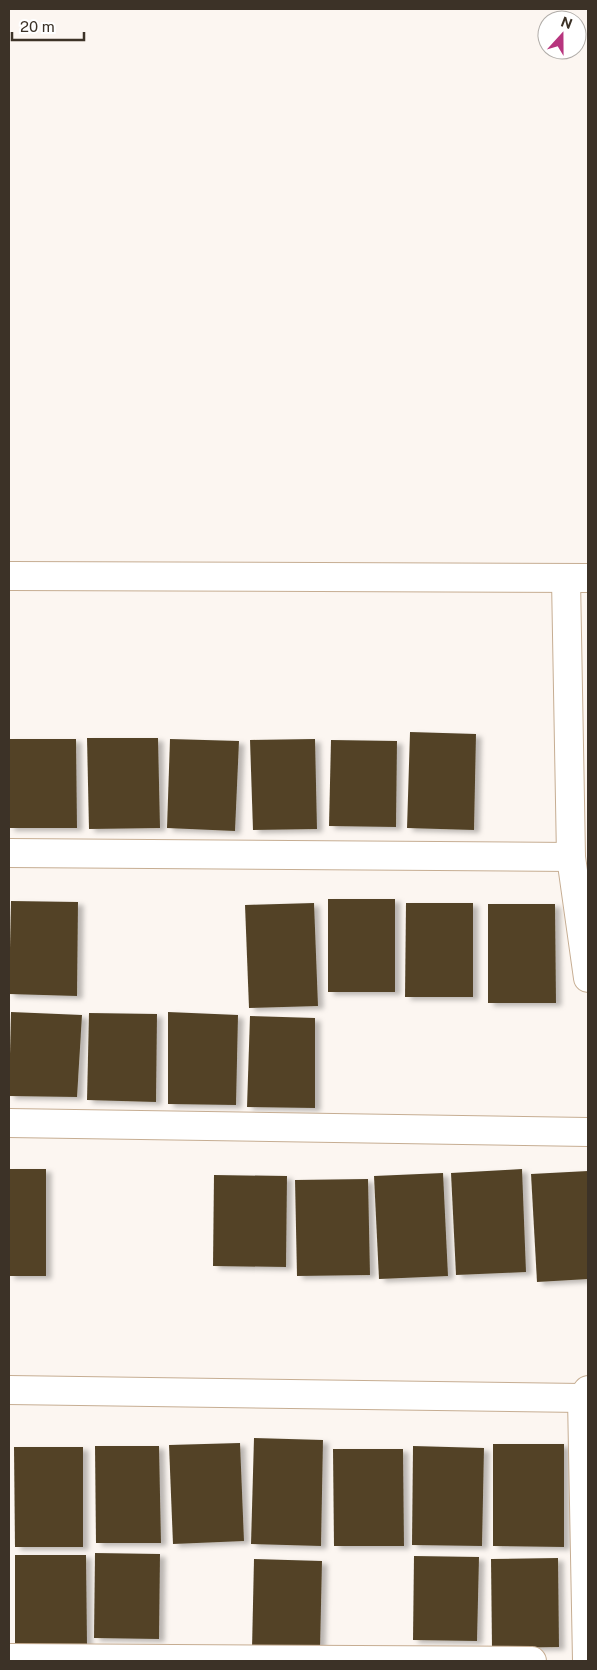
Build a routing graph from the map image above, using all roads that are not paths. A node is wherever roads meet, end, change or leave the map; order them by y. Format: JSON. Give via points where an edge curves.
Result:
{"nodes":[{"id":1,"x":9,"y":576,"type":"edge"},
{"id":2,"x":577,"y":578,"type":"edge"},
{"id":3,"x":9,"y":853,"type":"edge"},
{"id":4,"x":571,"y":857,"type":"junction"},
{"id":5,"x":588,"y":978,"type":"edge"},
{"id":6,"x":9,"y":1123,"type":"edge"},
{"id":7,"x":588,"y":1132,"type":"edge"},
{"id":8,"x":9,"y":1390,"type":"edge"},
{"id":9,"x":585,"y":1394,"type":"edge"},
{"id":10,"x":9,"y":1658,"type":"edge"},
{"id":11,"x":532,"y":1661,"type":"edge"},
{"id":12,"x":587,"y":1661,"type":"edge"}],
"edges":[{"from":1,"to":2,"type":"street"},
{"from":2,"to":4,"type":"street"},
{"from":3,"to":4,"type":"street"},
{"from":4,"to":5,"type":"street"},
{"from":6,"to":7,"type":"street"},
{"from":8,"to":9,"type":"street"},
{"from":9,"to":12,"type":"street"},
{"from":10,"to":11,"type":"street"}]}
